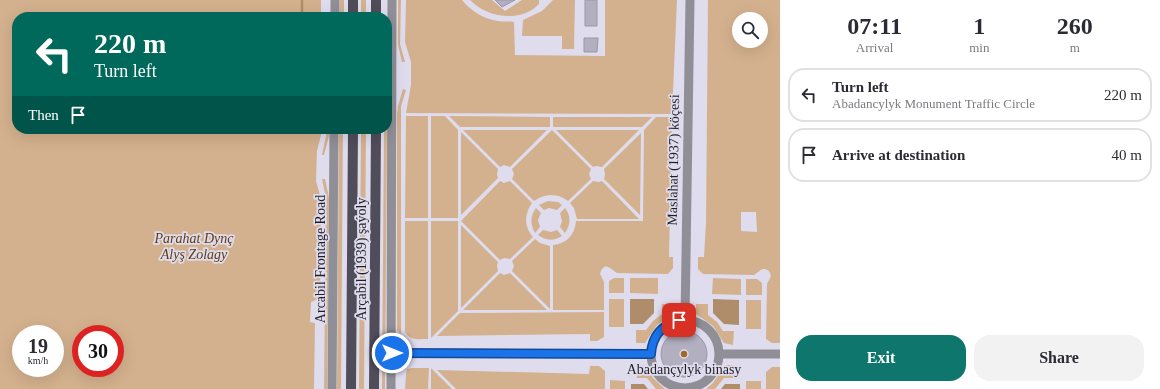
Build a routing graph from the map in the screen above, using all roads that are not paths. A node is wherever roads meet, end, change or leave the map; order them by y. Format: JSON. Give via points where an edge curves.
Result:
{"nodes":[{"id":1,"x":335,"y":0,"type":"edge"},
{"id":2,"x":353,"y":0,"type":"edge"},
{"id":3,"x":376,"y":0,"type":"edge"},
{"id":4,"x":392,"y":0,"type":"edge"},
{"id":5,"x":690,"y":0,"type":"edge"},
{"id":6,"x":335,"y":12,"type":"edge"},
{"id":7,"x":353,"y":12,"type":"edge"},
{"id":8,"x":376,"y":12,"type":"edge"},
{"id":9,"x":334,"y":134,"type":"edge"},
{"id":10,"x":353,"y":134,"type":"edge"},
{"id":11,"x":376,"y":134,"type":"edge"},
{"id":12,"x":685,"y":320,"type":"junction"},
{"id":13,"x":392,"y":353,"type":"junction"},
{"id":14,"x":651,"y":354,"type":"junction"},
{"id":15,"x":719,"y":354,"type":"junction"},
{"id":16,"x":780,"y":354,"type":"edge"},
{"id":17,"x":685,"y":388,"type":"edge"},
{"id":18,"x":332,"y":389,"type":"edge"},
{"id":19,"x":351,"y":389,"type":"edge"},
{"id":20,"x":374,"y":389,"type":"edge"},
{"id":21,"x":391,"y":389,"type":"edge"}],
"edges":[{"from":1,"to":6,"type":"street"},
{"from":2,"to":7,"type":"main road"},
{"from":3,"to":8,"type":"main road"},
{"from":4,"to":13,"type":"street"},
{"from":5,"to":12,"type":"street","name":"Maslahat (1937) köçesi"},
{"from":9,"to":18,"type":"street","name":"Arcabil Frontage Road"},
{"from":10,"to":19,"type":"main road","name":"Arçabil (1939) şaýoly"},
{"from":11,"to":20,"type":"main road","name":"Arçabil (1939) şaýoly"},
{"from":12,"to":14,"type":"street","via":[[673,322],[663,328],[653,342]]},
{"from":12,"to":15,"type":"street","via":[[696,322],[706,328],[717,342]]},
{"from":13,"to":14,"type":"street"},
{"from":13,"to":21,"type":"street"},
{"from":14,"to":17,"type":"street","via":[[653,366],[663,380],[673,386]]},
{"from":15,"to":16,"type":"street"},
{"from":15,"to":17,"type":"street","via":[[717,366],[711,376],[702,383]]}]}
